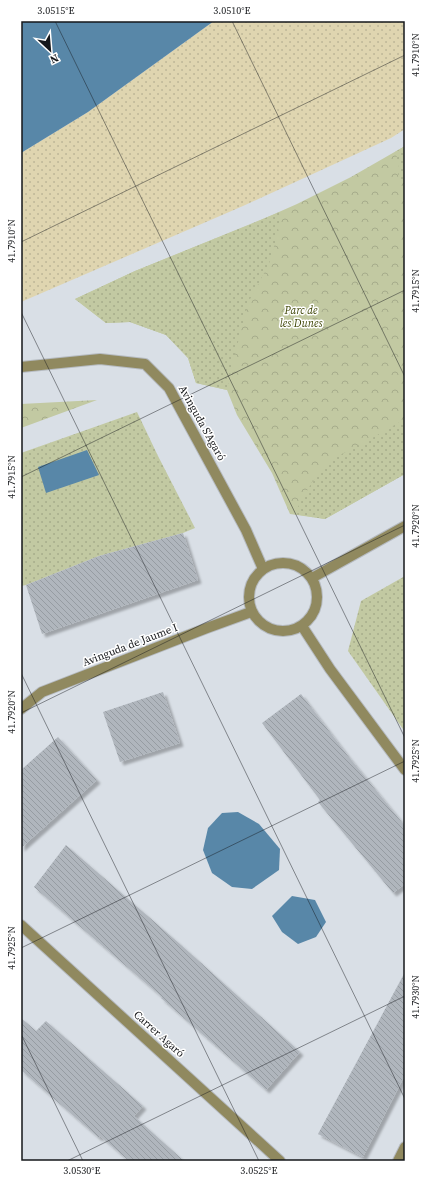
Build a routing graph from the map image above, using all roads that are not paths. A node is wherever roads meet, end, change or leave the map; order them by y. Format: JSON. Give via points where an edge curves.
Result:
{"nodes":[{"id":1,"x":21,"y":367,"type":"edge"},
{"id":2,"x":405,"y":526,"type":"edge"},
{"id":3,"x":263,"y":569,"type":"junction"},
{"id":4,"x":312,"y":578,"type":"junction"},
{"id":5,"x":251,"y":612,"type":"junction"},
{"id":6,"x":302,"y":626,"type":"junction"},
{"id":7,"x":21,"y":709,"type":"edge"},
{"id":8,"x":405,"y":770,"type":"edge"},
{"id":9,"x":21,"y":925,"type":"edge"},
{"id":10,"x":405,"y":1147,"type":"edge"},
{"id":11,"x":280,"y":1161,"type":"edge"},
{"id":12,"x":398,"y":1161,"type":"edge"}],
"edges":[{"from":1,"to":3,"type":"street","name":"Avinguda S'Agaró","via":[[100,359],[145,364],[169,388],[246,530]]},
{"from":2,"to":4,"type":"street"},
{"from":3,"to":4,"type":"street","via":[[280,563],[290,563],[298,566]]},
{"from":3,"to":5,"type":"street","via":[[251,584]]},
{"from":4,"to":6,"type":"street","via":[[317,591],[317,604],[312,617]]},
{"from":5,"to":6,"type":"street","via":[[260,624],[273,631],[288,632]]},
{"from":5,"to":7,"type":"street","name":"Avinguda de Jaume I","via":[[42,692]]},
{"from":6,"to":8,"type":"street","via":[[330,669]]},
{"from":9,"to":11,"type":"street","name":"Carrer Agaró"},
{"from":10,"to":12,"type":"street"}]}
